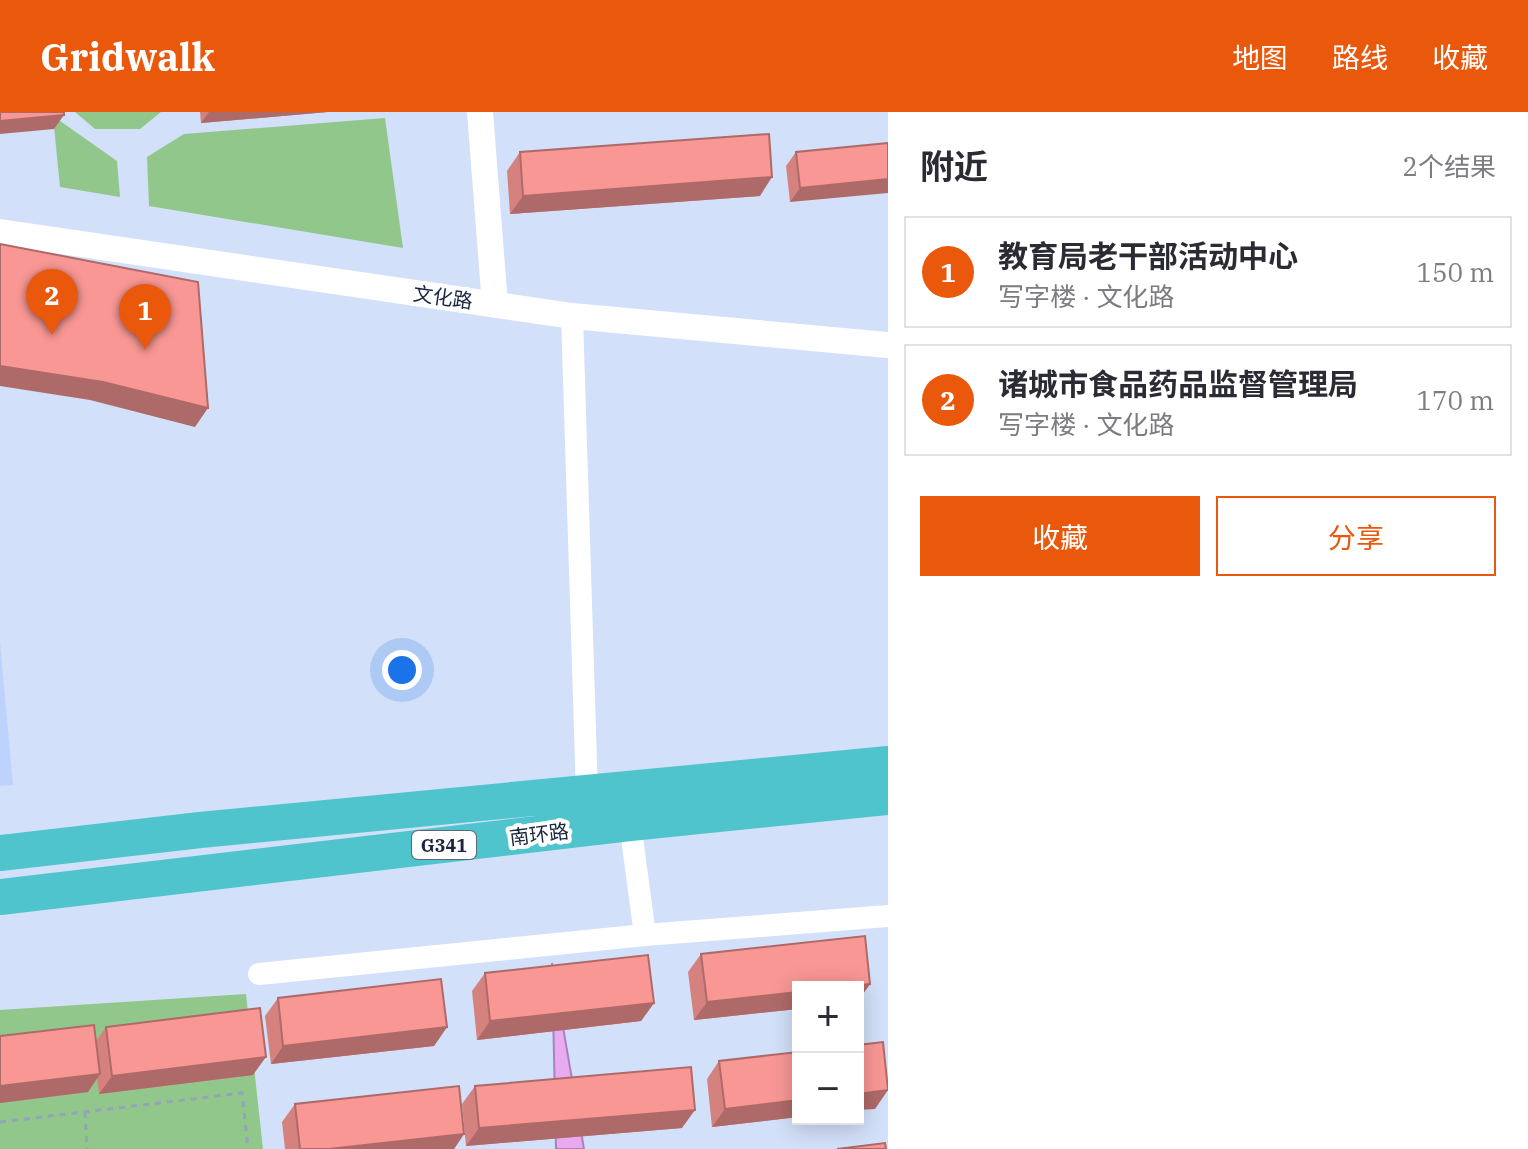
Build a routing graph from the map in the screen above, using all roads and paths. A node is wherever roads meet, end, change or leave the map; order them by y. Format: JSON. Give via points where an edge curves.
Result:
{"nodes":[{"id":1,"x":480,"y":112,"type":"edge"},
{"id":2,"x":0,"y":232,"type":"edge"},
{"id":3,"x":495,"y":305,"type":"junction"},
{"id":4,"x":572,"y":316,"type":"junction"},
{"id":5,"x":888,"y":345,"type":"edge"},
{"id":6,"x":888,"y":764,"type":"edge"},
{"id":7,"x":587,"y":794,"type":"junction"},
{"id":8,"x":888,"y":797,"type":"edge"},
{"id":9,"x":630,"y":823,"type":"junction"},
{"id":10,"x":0,"y":853,"type":"edge"},
{"id":11,"x":0,"y":897,"type":"edge"},
{"id":12,"x":888,"y":916,"type":"edge"},
{"id":13,"x":645,"y":935,"type":"junction"},
{"id":14,"x":259,"y":974,"type":"dead end"},
{"id":15,"x":85,"y":1112,"type":"junction"},
{"id":16,"x":0,"y":1122,"type":"edge"},
{"id":17,"x":87,"y":1149,"type":"edge"},
{"id":18,"x":248,"y":1149,"type":"edge"}],
"edges":[{"from":1,"to":3,"type":"street"},
{"from":2,"to":3,"type":"street","name":"文化路"},
{"from":3,"to":4,"type":"street","name":"文化路"},
{"from":4,"to":5,"type":"street","name":"文化路"},
{"from":4,"to":7,"type":"street"},
{"from":6,"to":7,"type":"highway","name":"南环路","number":"G341"},
{"from":7,"to":10,"type":"highway","name":"南环路","number":"G341"},
{"from":8,"to":9,"type":"highway","name":"南环路","number":"G341"},
{"from":9,"to":11,"type":"highway","name":"南环路","number":"G341"},
{"from":9,"to":13,"type":"street"},
{"from":12,"to":13,"type":"street"},
{"from":13,"to":14,"type":"street"},
{"from":15,"to":16,"type":"path"},
{"from":15,"to":17,"type":"path"},
{"from":15,"to":18,"type":"path","via":[[242,1093]]}]}
